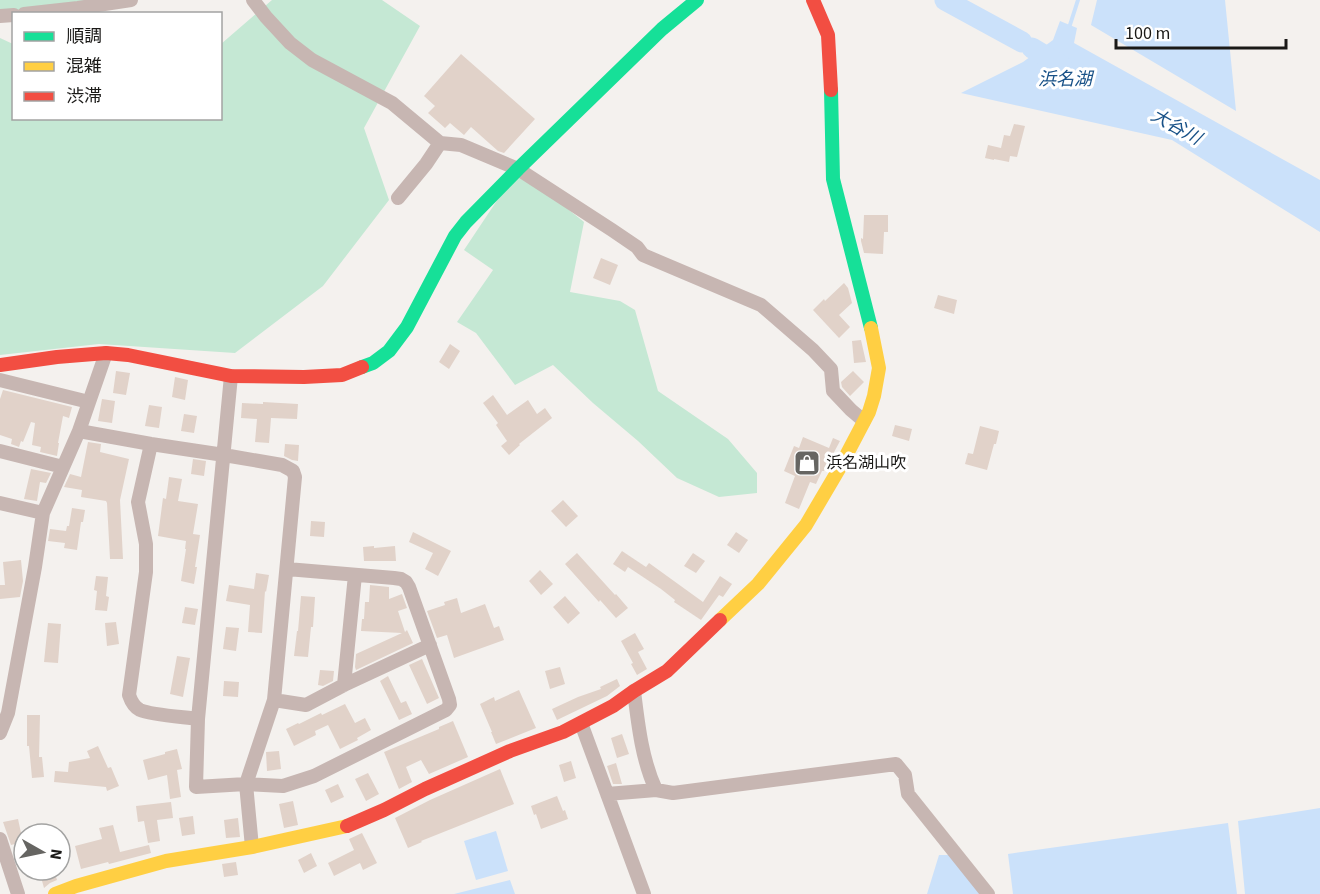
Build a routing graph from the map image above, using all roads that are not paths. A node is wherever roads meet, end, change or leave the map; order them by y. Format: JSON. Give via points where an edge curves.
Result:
{"nodes":[{"id":1,"x":131,"y":0,"type":"edge"},
{"id":2,"x":253,"y":0,"type":"edge"},
{"id":3,"x":697,"y":0,"type":"edge"},
{"id":4,"x":813,"y":0,"type":"edge"},
{"id":5,"x":42,"y":12,"type":"edge"},
{"id":6,"x":440,"y":143,"type":"junction"},
{"id":7,"x":518,"y":169,"type":"junction"},
{"id":8,"x":398,"y":198,"type":"dead end"},
{"id":9,"x":106,"y":353,"type":"junction"},
{"id":10,"x":0,"y":365,"type":"edge"},
{"id":11,"x":231,"y":376,"type":"junction"},
{"id":12,"x":0,"y":380,"type":"edge"},
{"id":13,"x":89,"y":402,"type":"junction"},
{"id":14,"x":864,"y":421,"type":"junction"},
{"id":15,"x":79,"y":430,"type":"junction"},
{"id":16,"x":151,"y":444,"type":"junction"},
{"id":17,"x":0,"y":451,"type":"edge"},
{"id":18,"x":224,"y":455,"type":"junction"},
{"id":19,"x":63,"y":467,"type":"junction"},
{"id":20,"x":0,"y":503,"type":"edge"},
{"id":21,"x":43,"y":513,"type":"junction"},
{"id":22,"x":287,"y":568,"type":"junction"},
{"id":23,"x":355,"y":575,"type":"junction"},
{"id":24,"x":430,"y":645,"type":"junction"},
{"id":25,"x":344,"y":685,"type":"junction"},
{"id":26,"x":634,"y":691,"type":"junction"},
{"id":27,"x":274,"y":700,"type":"junction"},
{"id":28,"x":198,"y":719,"type":"junction"},
{"id":29,"x":581,"y":723,"type":"junction"},
{"id":30,"x":0,"y":733,"type":"edge"},
{"id":31,"x":246,"y":784,"type":"junction"},
{"id":32,"x":656,"y":790,"type":"junction"},
{"id":33,"x":607,"y":794,"type":"junction"},
{"id":34,"x":0,"y":839,"type":"edge"},
{"id":35,"x":252,"y":847,"type":"junction"},
{"id":36,"x":18,"y":894,"type":"edge"},
{"id":37,"x":55,"y":894,"type":"edge"},
{"id":38,"x":644,"y":894,"type":"edge"},
{"id":39,"x":988,"y":894,"type":"edge"}],
"edges":[{"from":1,"to":5,"type":"street"},
{"from":2,"to":6,"type":"street","via":[[290,43],[312,60],[392,103]]},
{"from":3,"to":7,"type":"street"},
{"from":4,"to":14,"type":"street","via":[[828,35],[833,179],[879,368]]},
{"from":6,"to":7,"type":"street","via":[[460,145]]},
{"from":6,"to":8,"type":"street"},
{"from":7,"to":11,"type":"street","via":[[455,236],[407,327],[389,351],[373,363],[342,375]]},
{"from":7,"to":14,"type":"street","via":[[629,241],[643,255],[761,305],[831,369],[833,391]]},
{"from":9,"to":10,"type":"street"},
{"from":9,"to":11,"type":"street"},
{"from":9,"to":13,"type":"street"},
{"from":11,"to":18,"type":"street"},
{"from":12,"to":13,"type":"street"},
{"from":13,"to":15,"type":"street"},
{"from":14,"to":26,"type":"street","via":[[806,525],[758,584],[667,670]]},
{"from":15,"to":16,"type":"street"},
{"from":15,"to":19,"type":"street"},
{"from":16,"to":18,"type":"street"},
{"from":16,"to":28,"type":"street","via":[[138,502],[146,544],[146,572],[129,695],[131,702],[146,712]]},
{"from":17,"to":19,"type":"street"},
{"from":18,"to":22,"type":"street","via":[[282,465],[293,471]]},
{"from":18,"to":28,"type":"street"},
{"from":19,"to":21,"type":"street"},
{"from":20,"to":21,"type":"street"},
{"from":21,"to":30,"type":"street","via":[[8,713]]},
{"from":22,"to":23,"type":"street"},
{"from":22,"to":27,"type":"street"},
{"from":23,"to":24,"type":"street","via":[[406,582]]},
{"from":23,"to":25,"type":"street"},
{"from":24,"to":25,"type":"street"},
{"from":24,"to":31,"type":"street","via":[[449,699],[446,710],[315,776],[283,786]]},
{"from":25,"to":27,"type":"street","via":[[306,705]]},
{"from":26,"to":29,"type":"street"},
{"from":26,"to":32,"type":"street","via":[[639,731]]},
{"from":27,"to":31,"type":"street"},
{"from":28,"to":31,"type":"street","via":[[196,787]]},
{"from":29,"to":33,"type":"street"},
{"from":29,"to":35,"type":"street","via":[[345,827]]},
{"from":31,"to":35,"type":"street"},
{"from":32,"to":33,"type":"street"},
{"from":32,"to":39,"type":"street","via":[[673,793],[896,764],[905,775],[908,794]]},
{"from":33,"to":38,"type":"street"},
{"from":34,"to":36,"type":"street"},
{"from":35,"to":37,"type":"street","via":[[166,861]]}]}
